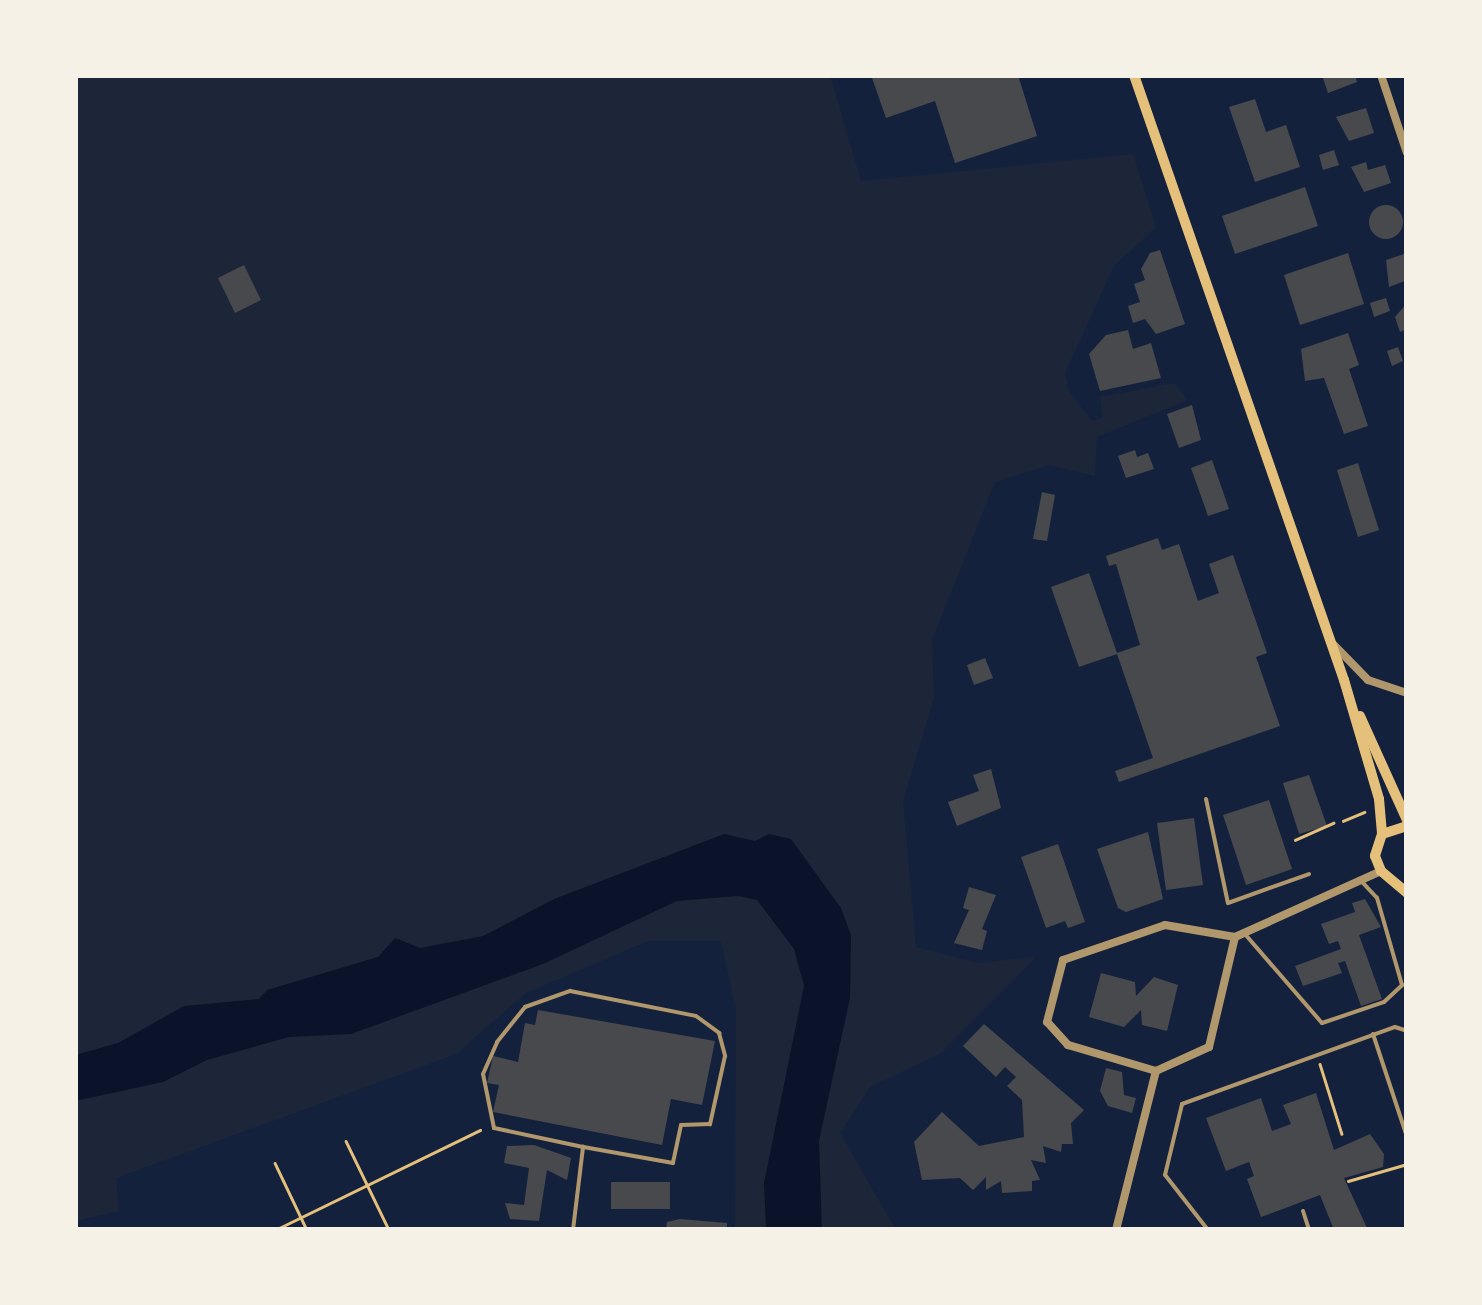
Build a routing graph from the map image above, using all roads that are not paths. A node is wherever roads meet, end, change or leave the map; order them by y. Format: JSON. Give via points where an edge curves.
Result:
{"nodes":[{"id":1,"x":1134,"y":75,"type":"edge"},
{"id":2,"x":1381,"y":75,"type":"edge"},
{"id":3,"x":1407,"y":152,"type":"edge"},
{"id":4,"x":1330,"y":640,"type":"junction"},
{"id":5,"x":1344,"y":680,"type":"junction"},
{"id":6,"x":1407,"y":693,"type":"edge"},
{"id":7,"x":1206,"y":799,"type":"dead end"},
{"id":8,"x":1407,"y":823,"type":"edge"},
{"id":9,"x":1382,"y":834,"type":"junction"},
{"id":10,"x":1381,"y":871,"type":"junction"},
{"id":11,"x":1308,"y":874,"type":"dead end"},
{"id":12,"x":1394,"y":880,"type":"junction"},
{"id":13,"x":1361,"y":881,"type":"junction"},
{"id":14,"x":1407,"y":881,"type":"edge"},
{"id":15,"x":1407,"y":893,"type":"edge"},
{"id":16,"x":1239,"y":934,"type":"junction"},
{"id":17,"x":1407,"y":1031,"type":"edge"},
{"id":18,"x":1373,"y":1034,"type":"junction"},
{"id":19,"x":1156,"y":1071,"type":"junction"},
{"id":20,"x":1407,"y":1136,"type":"edge"},
{"id":21,"x":583,"y":1147,"type":"junction"},
{"id":22,"x":1303,"y":1211,"type":"dead end"},
{"id":23,"x":573,"y":1230,"type":"edge"},
{"id":24,"x":1116,"y":1230,"type":"edge"},
{"id":25,"x":1208,"y":1230,"type":"edge"},
{"id":26,"x":1309,"y":1230,"type":"edge"}],
"edges":[{"from":1,"to":4,"type":"main road"},
{"from":2,"to":3,"type":"street"},
{"from":4,"to":5,"type":"main road"},
{"from":4,"to":6,"type":"street","via":[[1368,680]]},
{"from":5,"to":8,"type":"main road"},
{"from":5,"to":9,"type":"main road","via":[[1379,799]]},
{"from":7,"to":11,"type":"lane","via":[[1228,903]]},
{"from":8,"to":9,"type":"main road"},
{"from":9,"to":10,"type":"main road","via":[[1375,848]]},
{"from":10,"to":12,"type":"main road"},
{"from":10,"to":13,"type":"street"},
{"from":12,"to":14,"type":"main road"},
{"from":12,"to":15,"type":"main road"},
{"from":13,"to":16,"type":"street"},
{"from":13,"to":16,"type":"lane","via":[[1377,898],[1402,985],[1384,1002],[1322,1023]]},
{"from":16,"to":19,"type":"street","via":[[1209,1047]]},
{"from":16,"to":19,"type":"street","via":[[1165,925],[1063,960],[1047,1022],[1068,1045]]},
{"from":17,"to":18,"type":"lane","via":[[1395,1027]]},
{"from":18,"to":20,"type":"lane"},
{"from":18,"to":25,"type":"lane","via":[[1182,1104],[1164,1175]]},
{"from":19,"to":24,"type":"street"},
{"from":21,"to":21,"type":"lane","via":[[494,1128],[483,1074],[525,1007],[570,991],[598,994],[696,1016],[720,1033],[726,1056],[710,1124],[680,1126],[673,1163]]},
{"from":21,"to":23,"type":"lane"},
{"from":22,"to":26,"type":"lane"}]}
